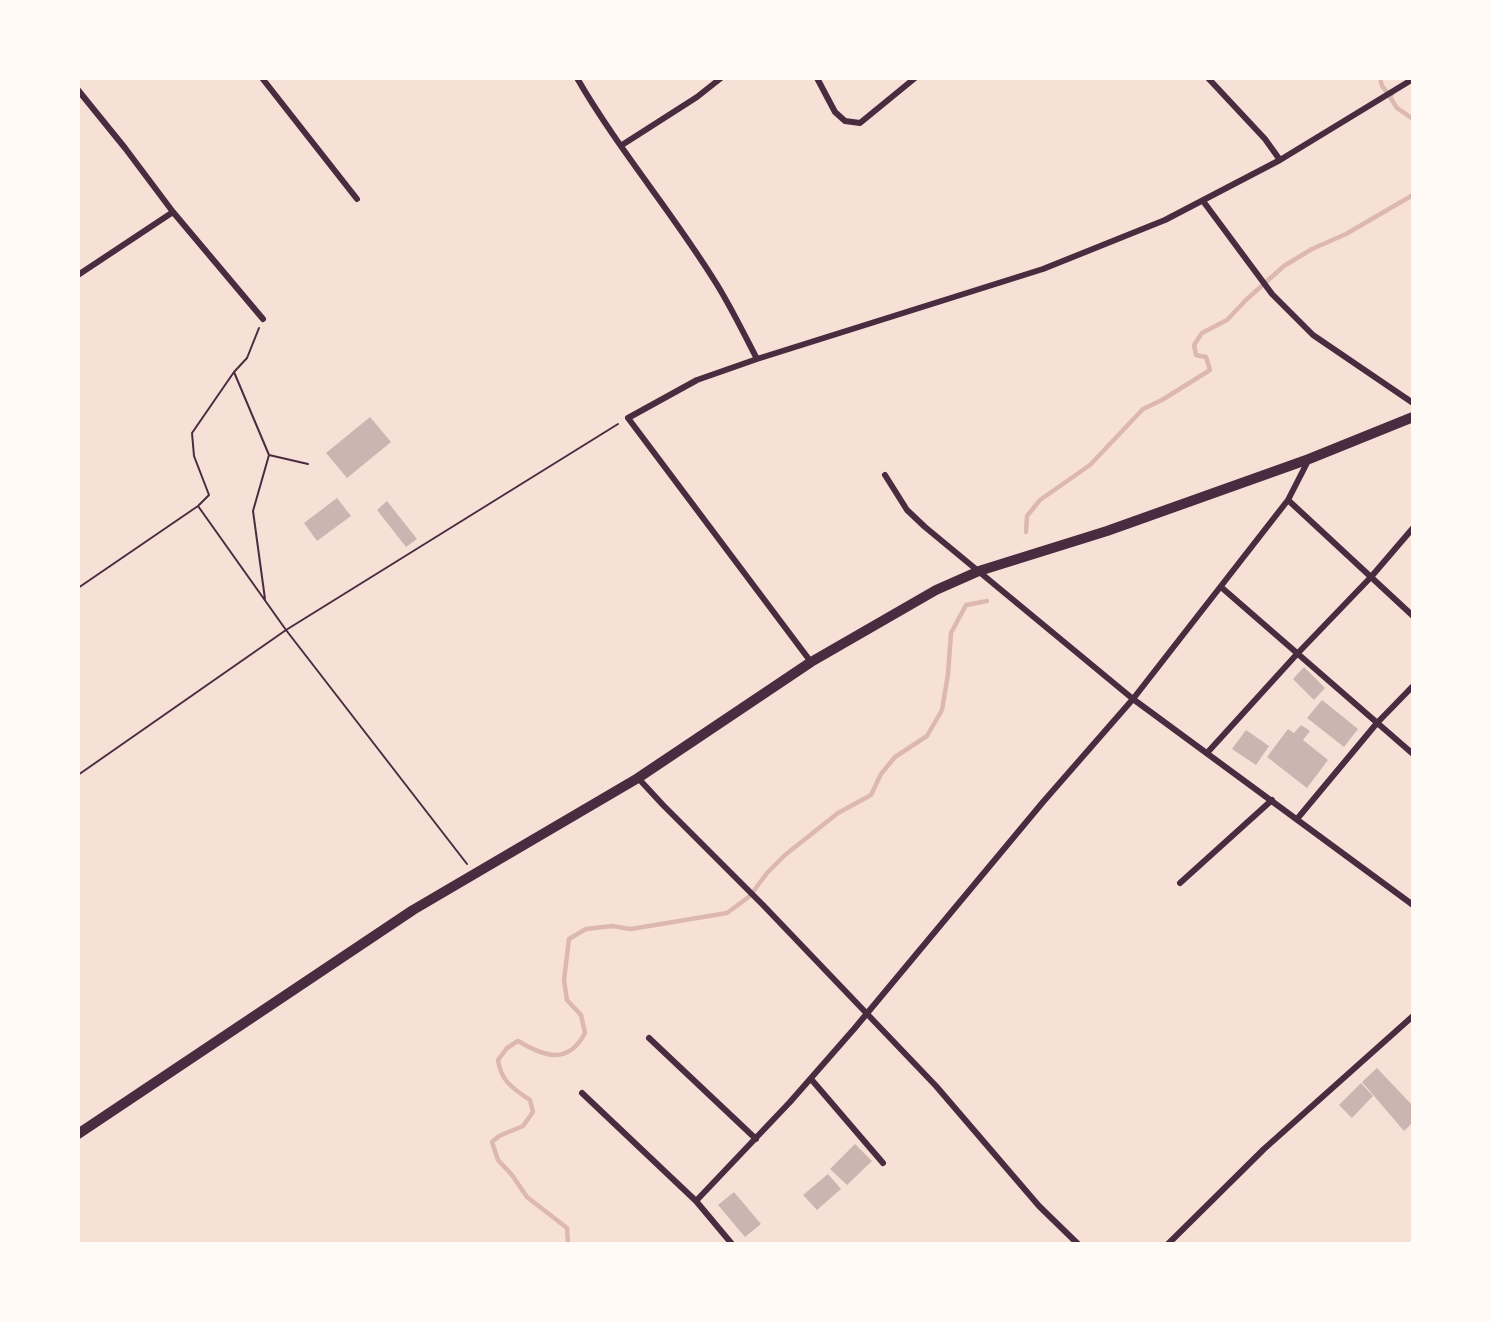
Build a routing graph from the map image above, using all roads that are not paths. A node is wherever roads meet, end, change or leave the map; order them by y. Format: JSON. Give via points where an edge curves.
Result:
{"nodes":[{"id":1,"x":262,"y":78,"type":"edge"},
{"id":2,"x":577,"y":78,"type":"edge"},
{"id":3,"x":721,"y":78,"type":"edge"},
{"id":4,"x":818,"y":78,"type":"edge"},
{"id":5,"x":915,"y":78,"type":"edge"},
{"id":6,"x":1208,"y":78,"type":"edge"},
{"id":7,"x":1413,"y":79,"type":"edge"},
{"id":8,"x":78,"y":90,"type":"edge"},
{"id":9,"x":622,"y":144,"type":"junction"},
{"id":10,"x":1280,"y":160,"type":"junction"},
{"id":11,"x":357,"y":199,"type":"dead end"},
{"id":12,"x":1203,"y":201,"type":"junction"},
{"id":13,"x":173,"y":212,"type":"junction"},
{"id":14,"x":78,"y":275,"type":"edge"},
{"id":15,"x":263,"y":319,"type":"road end"},
{"id":16,"x":757,"y":359,"type":"junction"},
{"id":17,"x":1413,"y":403,"type":"edge"},
{"id":18,"x":1413,"y":417,"type":"edge"},
{"id":19,"x":1309,"y":459,"type":"junction"},
{"id":20,"x":885,"y":475,"type":"dead end"},
{"id":21,"x":1288,"y":500,"type":"junction"},
{"id":22,"x":1413,"y":528,"type":"edge"},
{"id":23,"x":979,"y":572,"type":"junction"},
{"id":24,"x":1371,"y":577,"type":"junction"},
{"id":25,"x":1221,"y":587,"type":"junction"},
{"id":26,"x":1413,"y":616,"type":"edge"},
{"id":27,"x":1297,"y":654,"type":"junction"},
{"id":28,"x":811,"y":662,"type":"junction"},
{"id":29,"x":1413,"y":686,"type":"edge"},
{"id":30,"x":1133,"y":699,"type":"junction"},
{"id":31,"x":1377,"y":723,"type":"junction"},
{"id":32,"x":1208,"y":753,"type":"junction"},
{"id":33,"x":1413,"y":754,"type":"edge"},
{"id":34,"x":638,"y":778,"type":"junction"},
{"id":35,"x":1272,"y":800,"type":"junction"},
{"id":36,"x":1297,"y":819,"type":"junction"},
{"id":37,"x":1180,"y":883,"type":"dead end"},
{"id":38,"x":1413,"y":905,"type":"edge"},
{"id":39,"x":867,"y":1014,"type":"junction"},
{"id":40,"x":1413,"y":1016,"type":"edge"},
{"id":41,"x":649,"y":1038,"type":"dead end"},
{"id":42,"x":811,"y":1079,"type":"junction"},
{"id":43,"x":582,"y":1093,"type":"dead end"},
{"id":44,"x":78,"y":1134,"type":"edge"},
{"id":45,"x":756,"y":1138,"type":"junction"},
{"id":46,"x":883,"y":1163,"type":"dead end"},
{"id":47,"x":696,"y":1201,"type":"junction"},
{"id":48,"x":732,"y":1244,"type":"edge"},
{"id":49,"x":1078,"y":1244,"type":"edge"},
{"id":50,"x":1168,"y":1244,"type":"edge"}],
"edges":[{"from":1,"to":11,"type":"street"},
{"from":2,"to":9,"type":"street","via":[[595,110]]},
{"from":3,"to":9,"type":"street"},
{"from":4,"to":5,"type":"street","via":[[844,122],[860,123]]},
{"from":6,"to":10,"type":"street"},
{"from":7,"to":10,"type":"street"},
{"from":8,"to":13,"type":"street"},
{"from":9,"to":16,"type":"street","via":[[717,284]]},
{"from":10,"to":12,"type":"street"},
{"from":12,"to":16,"type":"street","via":[[1043,269]]},
{"from":12,"to":17,"type":"street","via":[[1262,281],[1313,335]]},
{"from":13,"to":14,"type":"street"},
{"from":13,"to":15,"type":"street"},
{"from":16,"to":28,"type":"street","via":[[697,380],[628,418]]},
{"from":18,"to":19,"type":"street"},
{"from":19,"to":21,"type":"street"},
{"from":19,"to":23,"type":"street"},
{"from":20,"to":23,"type":"street","via":[[907,510]]},
{"from":21,"to":24,"type":"street"},
{"from":21,"to":25,"type":"street"},
{"from":22,"to":24,"type":"street"},
{"from":23,"to":28,"type":"street","via":[[936,590]]},
{"from":23,"to":30,"type":"street"},
{"from":24,"to":26,"type":"street"},
{"from":24,"to":27,"type":"street"},
{"from":25,"to":27,"type":"street"},
{"from":25,"to":30,"type":"street"},
{"from":27,"to":31,"type":"street"},
{"from":27,"to":32,"type":"street"},
{"from":28,"to":34,"type":"street"},
{"from":29,"to":31,"type":"street"},
{"from":30,"to":32,"type":"street"},
{"from":30,"to":39,"type":"street"},
{"from":31,"to":33,"type":"street"},
{"from":31,"to":36,"type":"street"},
{"from":32,"to":35,"type":"street"},
{"from":34,"to":39,"type":"street"},
{"from":34,"to":44,"type":"street","via":[[412,910]]},
{"from":35,"to":36,"type":"street"},
{"from":35,"to":37,"type":"street"},
{"from":36,"to":38,"type":"street"},
{"from":39,"to":42,"type":"street"},
{"from":39,"to":49,"type":"street","via":[[936,1086],[1039,1206]]},
{"from":40,"to":50,"type":"street","via":[[1264,1149]]},
{"from":41,"to":45,"type":"street"},
{"from":42,"to":45,"type":"street"},
{"from":42,"to":46,"type":"street"},
{"from":43,"to":47,"type":"street"},
{"from":45,"to":47,"type":"street"},
{"from":47,"to":48,"type":"street"}]}
